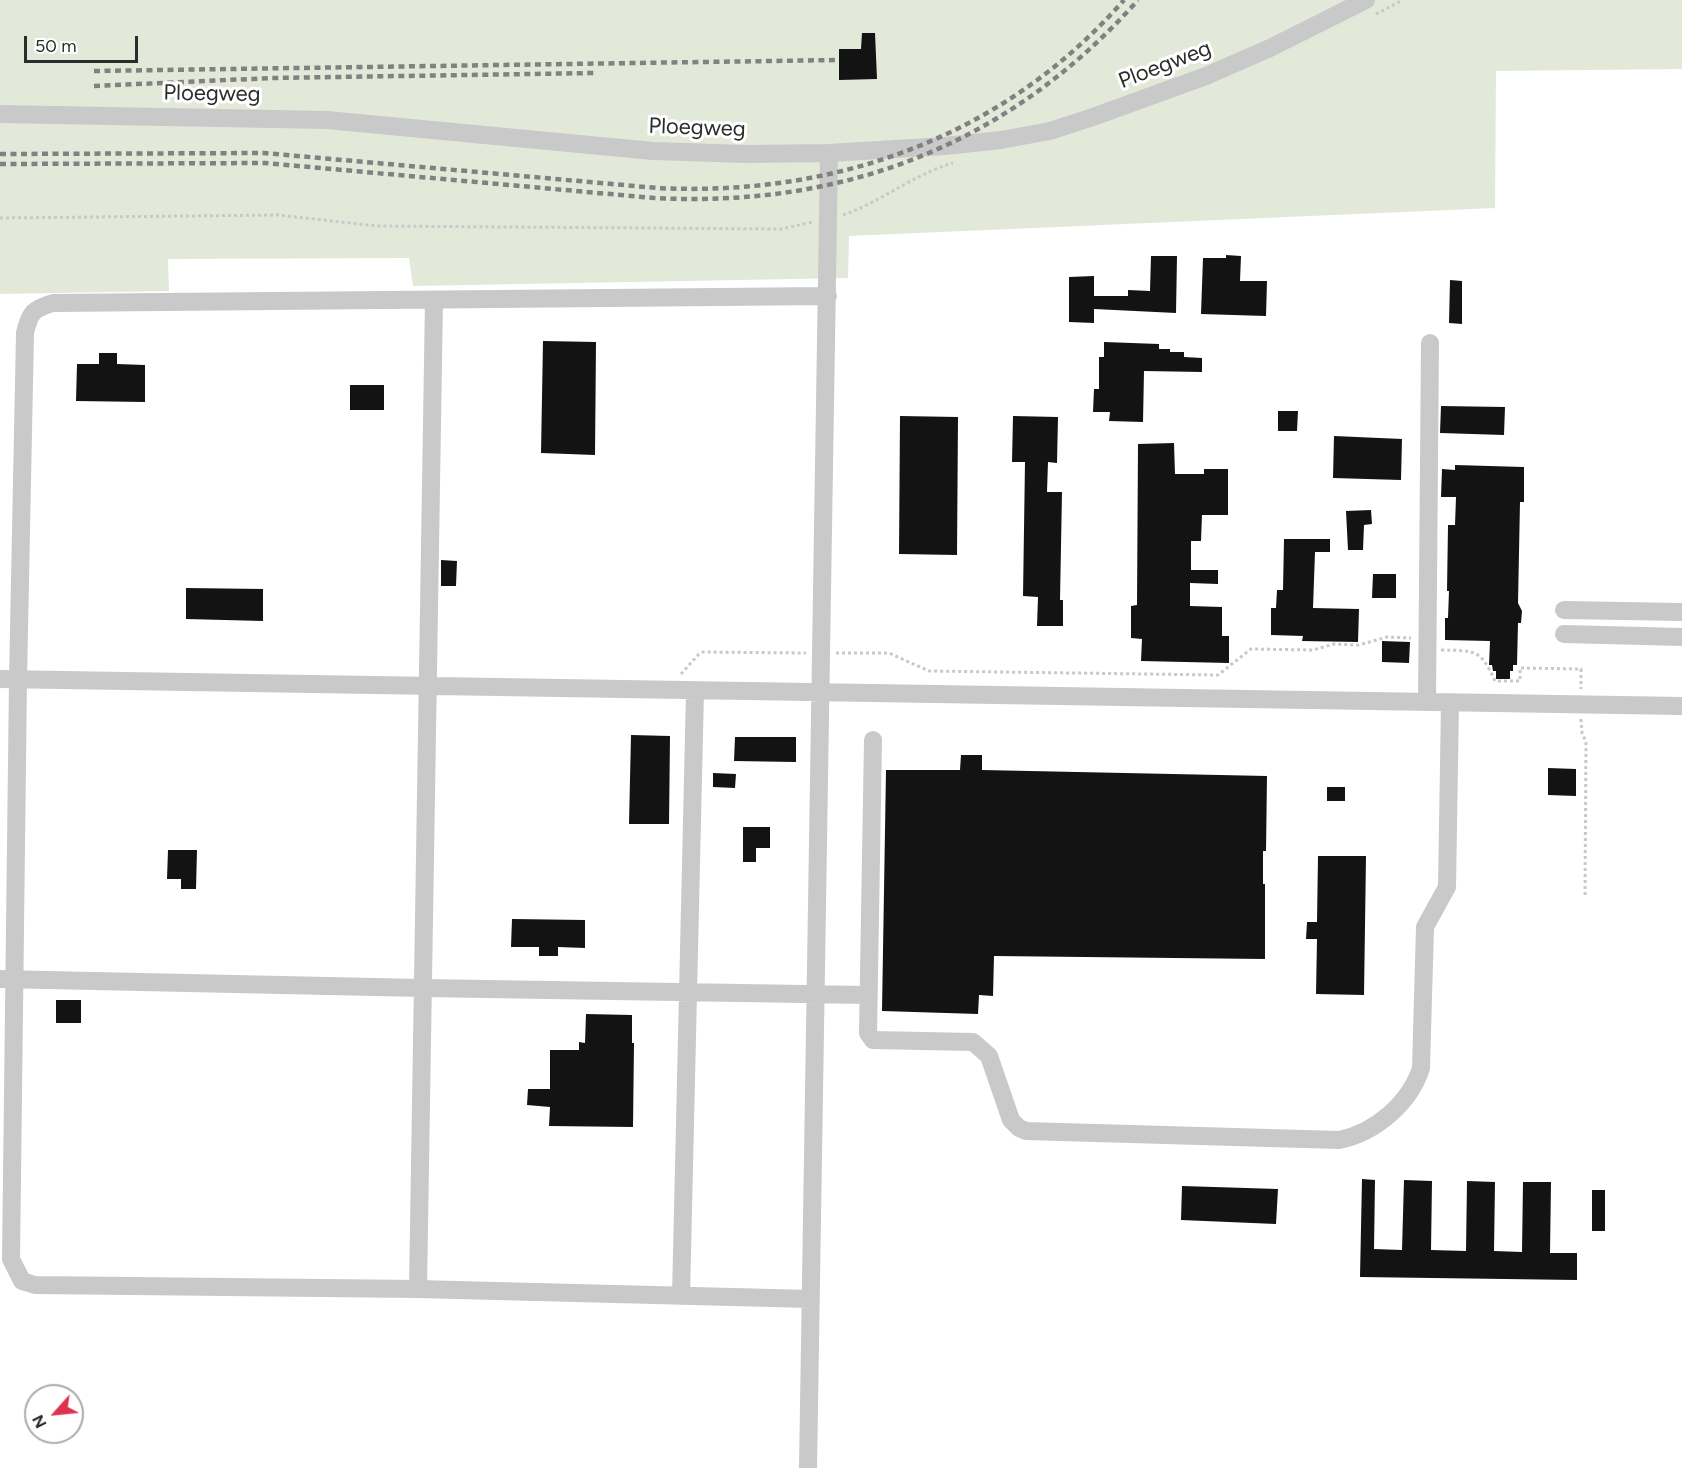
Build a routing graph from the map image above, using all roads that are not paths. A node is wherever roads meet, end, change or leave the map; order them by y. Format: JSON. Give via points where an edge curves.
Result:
{"nodes":[{"id":1,"x":1370,"y":7,"type":"edge"},
{"id":2,"x":0,"y":114,"type":"edge"},
{"id":3,"x":829,"y":153,"type":"junction"},
{"id":4,"x":828,"y":296,"type":"junction"},
{"id":5,"x":434,"y":300,"type":"junction"},
{"id":6,"x":1430,"y":342,"type":"dead end"},
{"id":7,"x":1564,"y":610,"type":"dead end"},
{"id":8,"x":1682,"y":612,"type":"edge"},
{"id":9,"x":1563,"y":634,"type":"dead end"},
{"id":10,"x":1682,"y":637,"type":"edge"},
{"id":11,"x":9,"y":679,"type":"edge"},
{"id":12,"x":426,"y":686,"type":"junction"},
{"id":13,"x":695,"y":691,"type":"junction"},
{"id":14,"x":821,"y":693,"type":"junction"},
{"id":15,"x":1427,"y":702,"type":"junction"},
{"id":16,"x":1450,"y":703,"type":"junction"},
{"id":17,"x":1682,"y":706,"type":"edge"},
{"id":18,"x":873,"y":740,"type":"dead end"},
{"id":19,"x":7,"y":979,"type":"edge"},
{"id":20,"x":422,"y":988,"type":"junction"},
{"id":21,"x":688,"y":992,"type":"junction"},
{"id":22,"x":816,"y":994,"type":"junction"},
{"id":23,"x":868,"y":995,"type":"junction"},
{"id":24,"x":418,"y":1289,"type":"junction"},
{"id":25,"x":681,"y":1296,"type":"junction"},
{"id":26,"x":811,"y":1299,"type":"junction"},
{"id":27,"x":808,"y":1468,"type":"edge"}],
"edges":[{"from":1,"to":3,"type":"street","name":"Ploegweg","via":[[1206,76],[1050,131],[980,142]]},
{"from":2,"to":3,"type":"street","name":"Ploegweg","via":[[327,120],[653,151]]},
{"from":3,"to":4,"type":"street"},
{"from":4,"to":5,"type":"street"},
{"from":4,"to":14,"type":"street"},
{"from":5,"to":11,"type":"street","via":[[53,303],[37,308],[29,317],[25,333]]},
{"from":5,"to":12,"type":"street"},
{"from":6,"to":15,"type":"street"},
{"from":7,"to":8,"type":"street"},
{"from":9,"to":10,"type":"street"},
{"from":11,"to":12,"type":"street"},
{"from":11,"to":19,"type":"street"},
{"from":12,"to":13,"type":"street"},
{"from":12,"to":20,"type":"street"},
{"from":13,"to":14,"type":"street"},
{"from":13,"to":21,"type":"street"},
{"from":14,"to":15,"type":"street"},
{"from":14,"to":22,"type":"street"},
{"from":15,"to":16,"type":"street"},
{"from":16,"to":17,"type":"street"},
{"from":16,"to":23,"type":"street","via":[[1448,887],[1425,927],[1421,1068],[1417,1082],[1389,1115],[1355,1137],[1339,1140],[1026,1131],[1011,1120],[989,1056],[983,1049],[973,1042],[873,1040],[868,1033]]},
{"from":18,"to":23,"type":"street"},
{"from":19,"to":20,"type":"street"},
{"from":19,"to":24,"type":"street","via":[[11,1259],[22,1281],[35,1285]]},
{"from":20,"to":21,"type":"street"},
{"from":20,"to":24,"type":"street"},
{"from":21,"to":22,"type":"street"},
{"from":21,"to":25,"type":"street"},
{"from":22,"to":23,"type":"street"},
{"from":22,"to":26,"type":"street"},
{"from":24,"to":25,"type":"street"},
{"from":25,"to":26,"type":"street"},
{"from":26,"to":27,"type":"street"}]}
